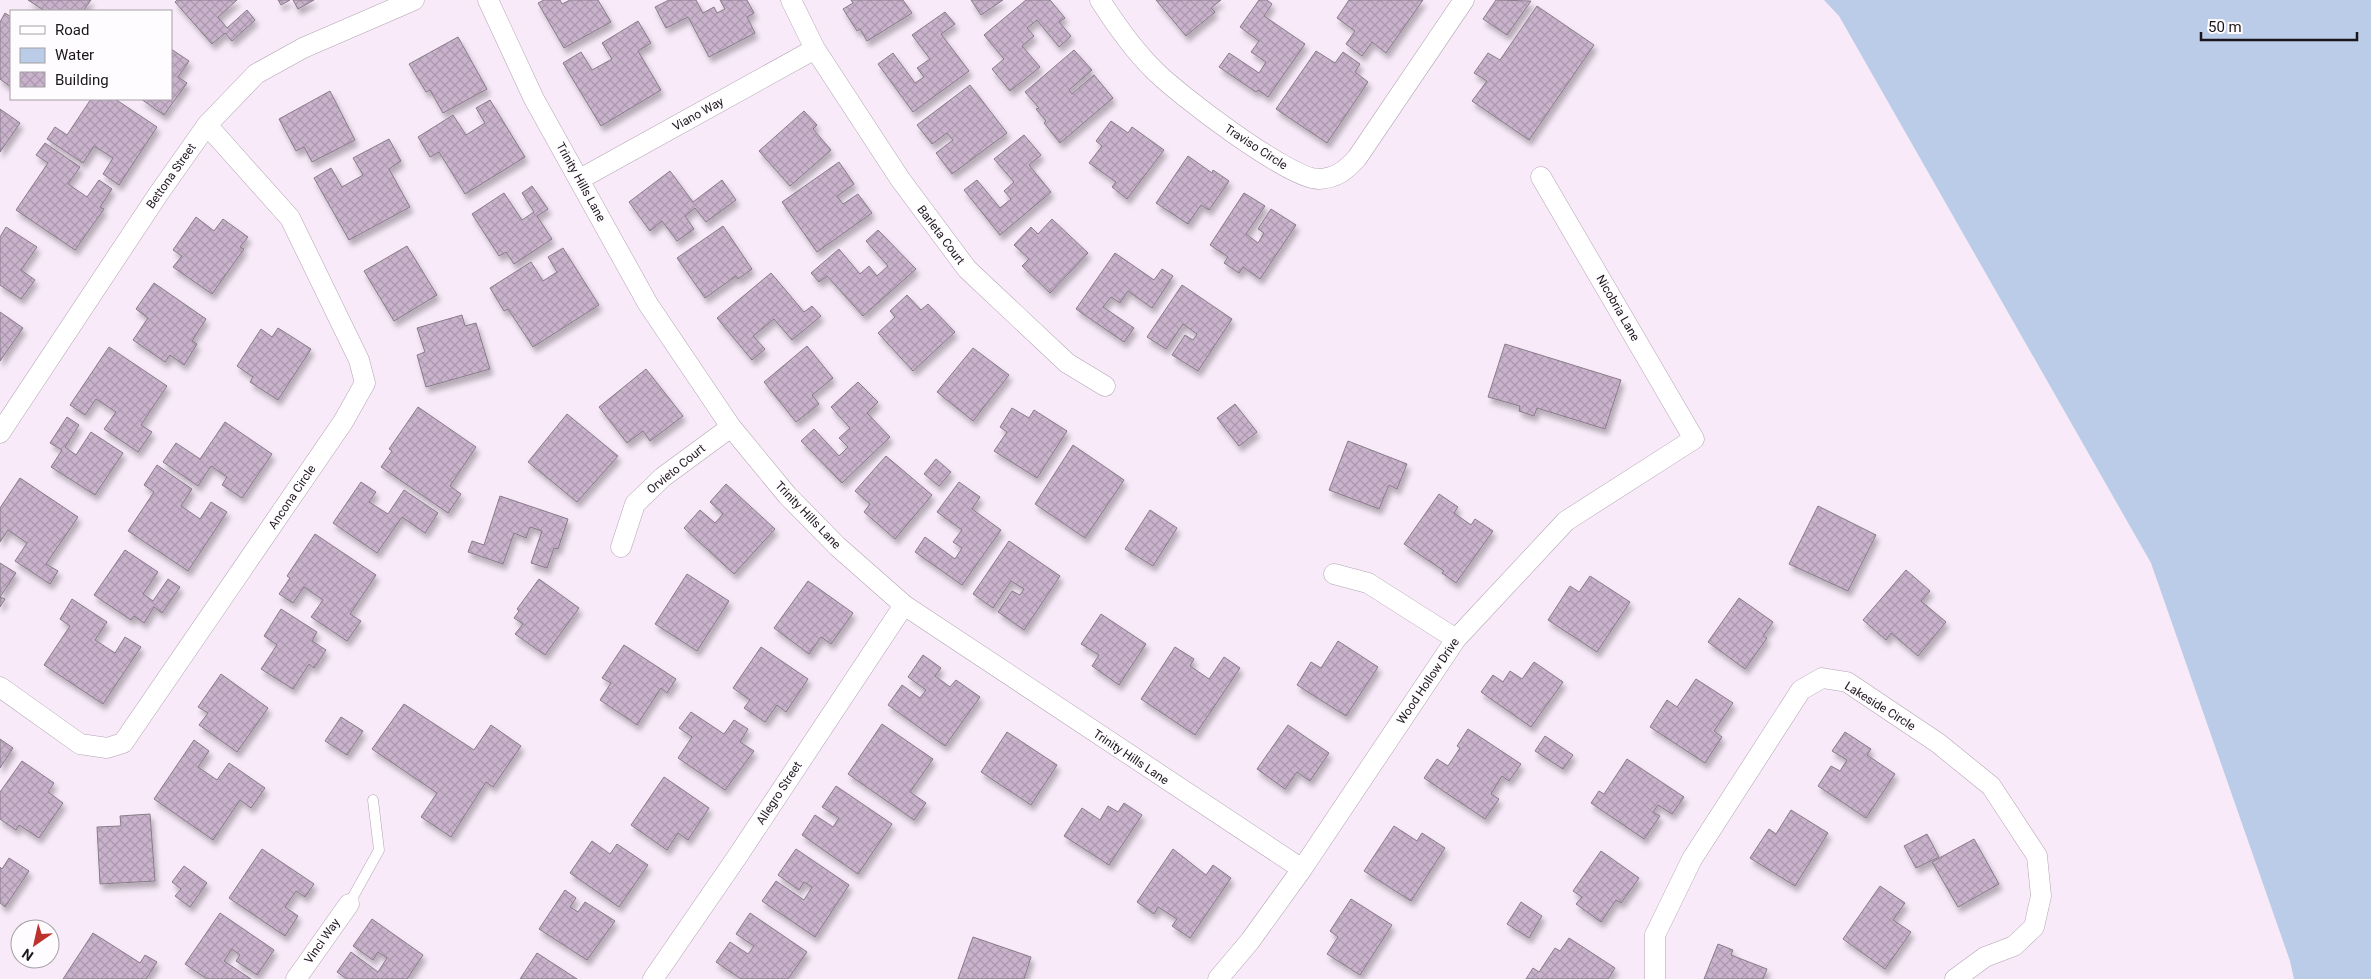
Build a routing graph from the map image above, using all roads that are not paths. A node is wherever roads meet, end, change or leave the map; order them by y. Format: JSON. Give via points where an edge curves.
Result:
{"nodes":[{"id":1,"x":414,"y":0,"type":"edge"},
{"id":2,"x":488,"y":0,"type":"edge"},
{"id":3,"x":791,"y":0,"type":"edge"},
{"id":4,"x":1100,"y":0,"type":"edge"},
{"id":5,"x":1464,"y":0,"type":"edge"},
{"id":6,"x":815,"y":49,"type":"junction"},
{"id":7,"x":208,"y":125,"type":"junction"},
{"id":8,"x":1541,"y":177,"type":"dead end"},
{"id":9,"x":580,"y":180,"type":"junction"},
{"id":10,"x":1105,"y":386,"type":"dead end"},
{"id":11,"x":731,"y":427,"type":"junction"},
{"id":12,"x":0,"y":433,"type":"edge"},
{"id":13,"x":1694,"y":439,"type":"joint"},
{"id":14,"x":621,"y":547,"type":"dead end"},
{"id":15,"x":1334,"y":574,"type":"dead end"},
{"id":16,"x":904,"y":605,"type":"junction"},
{"id":17,"x":1456,"y":639,"type":"junction"},
{"id":18,"x":0,"y":687,"type":"edge"},
{"id":19,"x":373,"y":800,"type":"dead end"},
{"id":20,"x":1302,"y":869,"type":"junction"},
{"id":21,"x":348,"y":904,"type":"joint"},
{"id":22,"x":296,"y":979,"type":"edge"},
{"id":23,"x":653,"y":979,"type":"edge"},
{"id":24,"x":1218,"y":979,"type":"edge"},
{"id":25,"x":1654,"y":979,"type":"edge"},
{"id":26,"x":1955,"y":979,"type":"edge"}],
"edges":[{"from":1,"to":7,"type":"street","name":"Bettona Street","via":[[303,48],[256,74]]},
{"from":2,"to":9,"type":"street","name":"Trinity Hills Lane","via":[[534,99]]},
{"from":3,"to":6,"type":"street","name":"Barleta Court"},
{"from":4,"to":5,"type":"street","name":"Traviso Circle","via":[[1126,39],[1154,70],[1206,114],[1296,174],[1318,179],[1343,173],[1357,158]]},
{"from":6,"to":9,"type":"street","name":"Viano Way"},
{"from":6,"to":10,"type":"street","name":"Barleta Court","via":[[900,179],[967,269],[1067,363]]},
{"from":7,"to":12,"type":"street","name":"Bettona Street","via":[[159,193]]},
{"from":7,"to":18,"type":"street","name":"Ancona Circle","via":[[290,218],[359,360],[365,383],[343,422],[123,743],[107,748],[80,744]]},
{"from":8,"to":13,"type":"street","name":"Nicobria Lane"},
{"from":9,"to":11,"type":"street","name":"Trinity Hills Lane","via":[[648,304]]},
{"from":11,"to":14,"type":"street","name":"Orvieto Court","via":[[663,477],[635,504]]},
{"from":11,"to":16,"type":"street","name":"Trinity Hills Lane","via":[[787,495],[837,546]]},
{"from":13,"to":17,"type":"street","name":"Wood Hollow Drive","via":[[1566,521]]},
{"from":15,"to":17,"type":"street","via":[[1368,583]]},
{"from":16,"to":20,"type":"street","name":"Trinity Hills Lane"},
{"from":16,"to":23,"type":"street","name":"Allegro Street"},
{"from":17,"to":20,"type":"street","name":"Wood Hollow Drive"},
{"from":19,"to":21,"type":"lane","via":[[379,850]]},
{"from":20,"to":24,"type":"street","name":"Wood Hollow Drive"},
{"from":21,"to":22,"type":"street","name":"Vinci Way"},
{"from":25,"to":26,"type":"street","name":"Lakeside Circle","via":[[1655,934],[1692,859],[1801,690],[1822,678],[1847,682],[1938,743],[1991,786],[2037,856],[2042,896],[2034,927],[2014,946],[1985,957]]}]}
